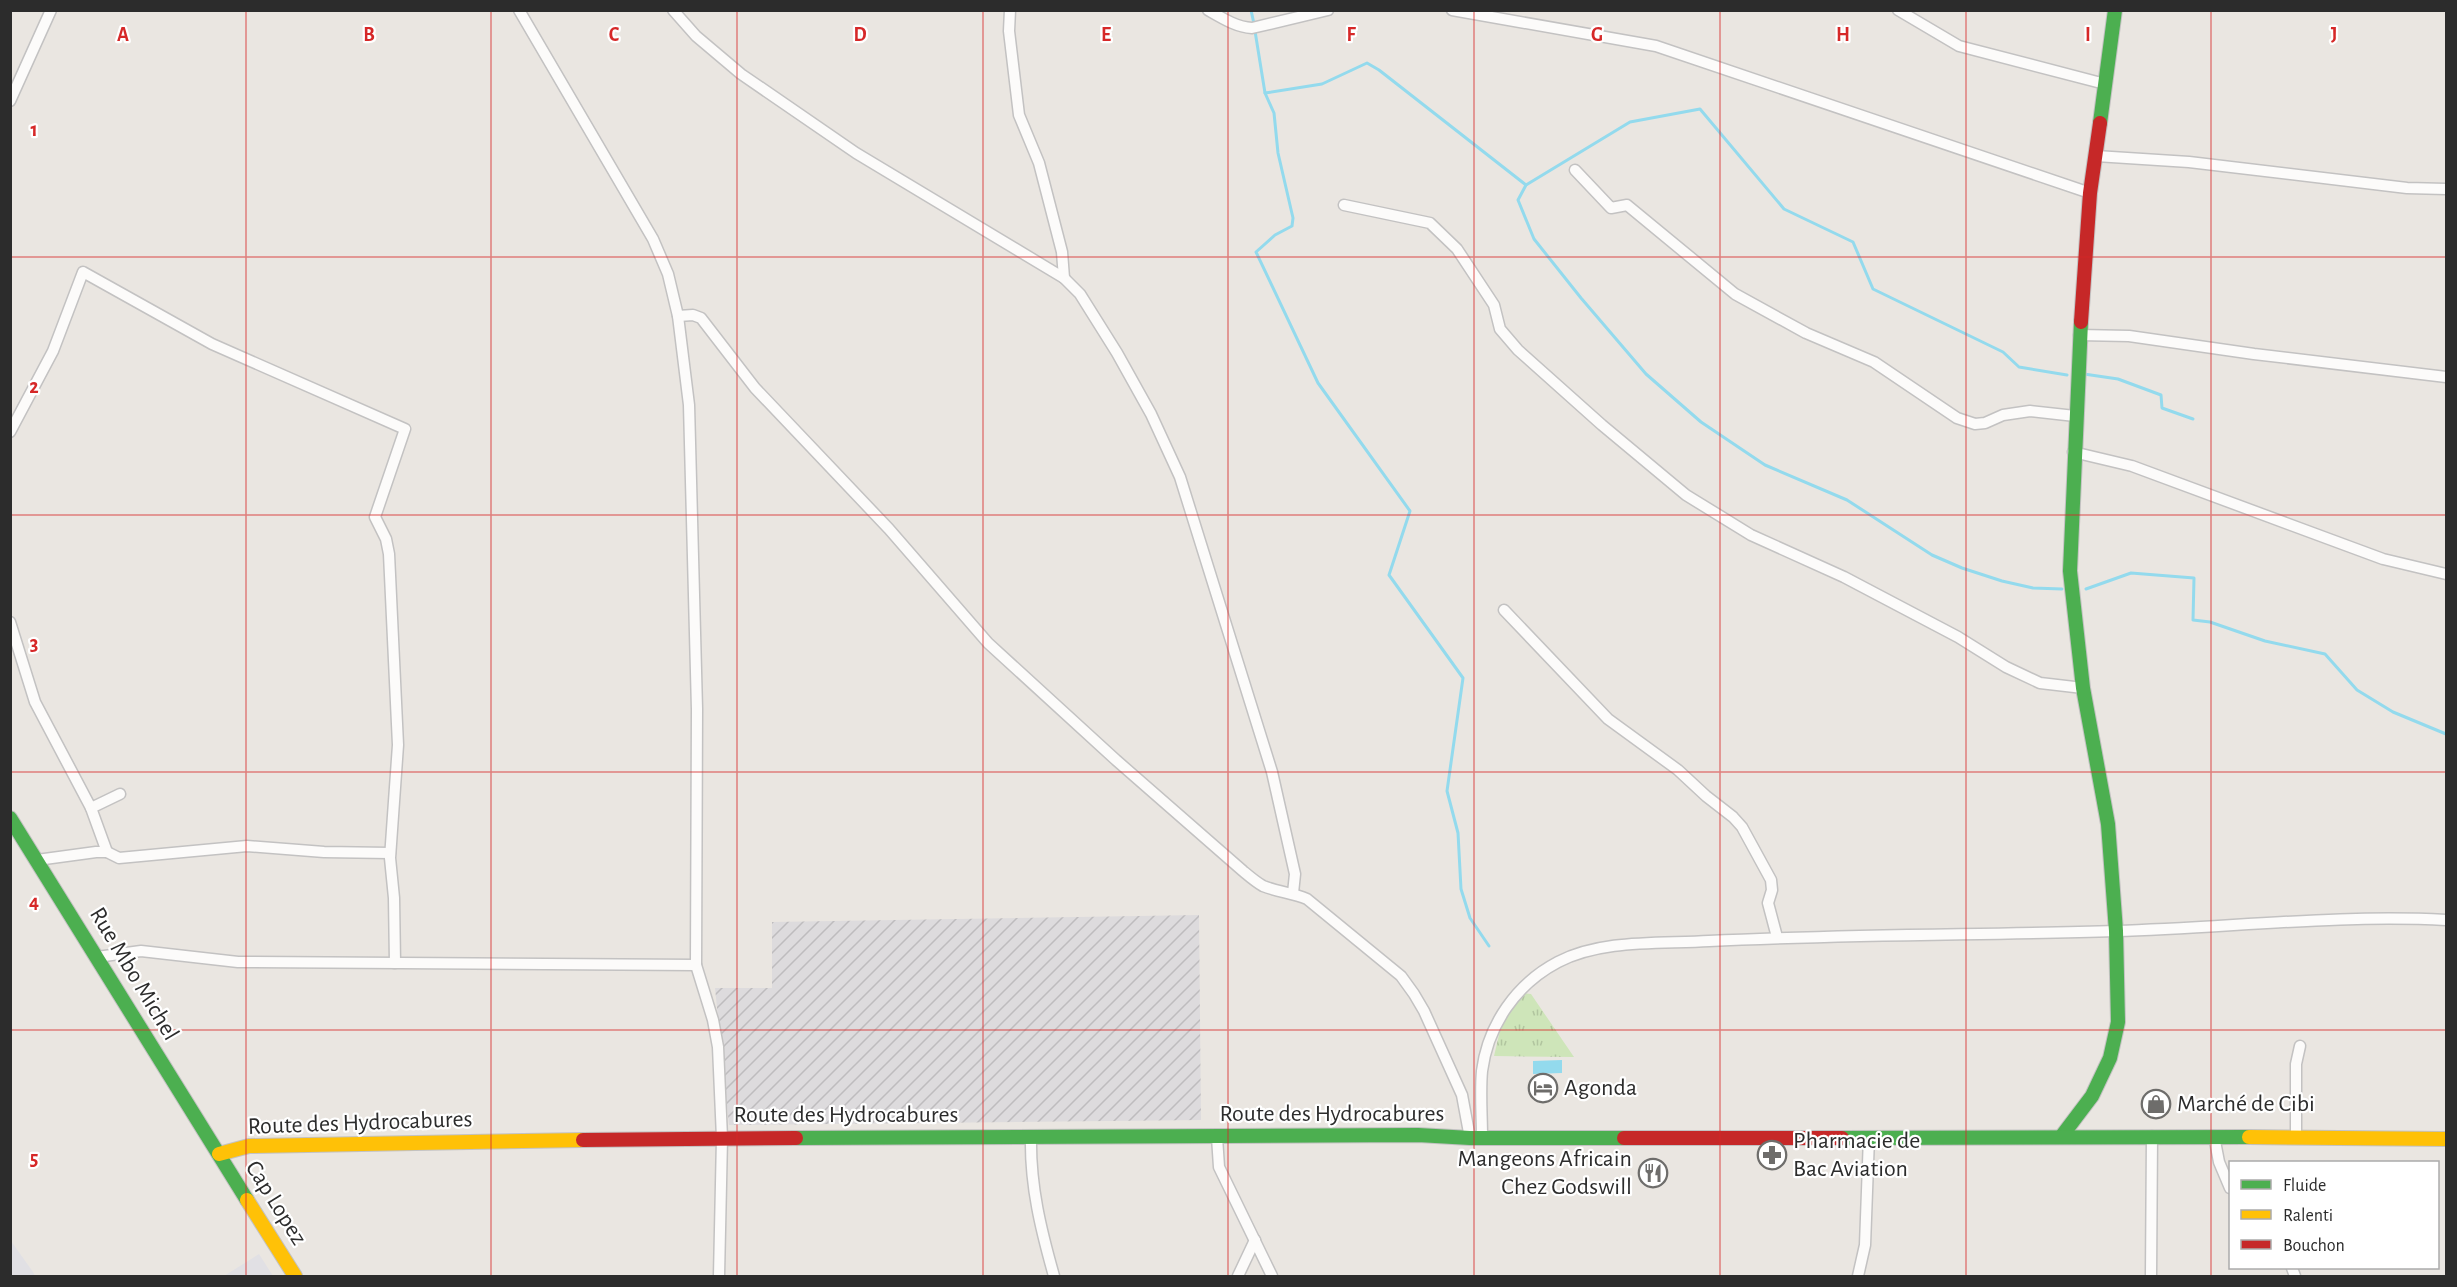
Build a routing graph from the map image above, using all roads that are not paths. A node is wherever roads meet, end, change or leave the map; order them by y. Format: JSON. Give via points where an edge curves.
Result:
{"nodes":[{"id":1,"x":51,"y":10,"type":"edge"},
{"id":2,"x":519,"y":10,"type":"edge"},
{"id":3,"x":673,"y":10,"type":"edge"},
{"id":4,"x":1010,"y":10,"type":"edge"},
{"id":5,"x":1208,"y":10,"type":"edge"},
{"id":6,"x":1328,"y":10,"type":"edge"},
{"id":7,"x":1452,"y":10,"type":"edge"},
{"id":8,"x":1898,"y":10,"type":"edge"},
{"id":9,"x":2115,"y":10,"type":"edge"},
{"id":10,"x":2105,"y":84,"type":"junction"},
{"id":11,"x":10,"y":100,"type":"edge"},
{"id":12,"x":2096,"y":156,"type":"junction"},
{"id":13,"x":1575,"y":170,"type":"dead end"},
{"id":14,"x":2446,"y":189,"type":"edge"},
{"id":15,"x":2090,"y":194,"type":"junction"},
{"id":16,"x":1344,"y":205,"type":"dead end"},
{"id":17,"x":1064,"y":278,"type":"junction"},
{"id":18,"x":678,"y":316,"type":"junction"},
{"id":19,"x":2079,"y":335,"type":"junction"},
{"id":20,"x":2446,"y":377,"type":"edge"},
{"id":21,"x":2075,"y":416,"type":"junction"},
{"id":22,"x":10,"y":432,"type":"edge"},
{"id":23,"x":2073,"y":452,"type":"junction"},
{"id":24,"x":2446,"y":574,"type":"edge"},
{"id":25,"x":1504,"y":610,"type":"dead end"},
{"id":26,"x":10,"y":622,"type":"edge"},
{"id":27,"x":2083,"y":688,"type":"junction"},
{"id":28,"x":120,"y":794,"type":"dead end"},
{"id":29,"x":91,"y":808,"type":"junction"},
{"id":30,"x":10,"y":818,"type":"edge"},
{"id":31,"x":106,"y":852,"type":"junction"},
{"id":32,"x":390,"y":853,"type":"junction"},
{"id":33,"x":37,"y":860,"type":"junction"},
{"id":34,"x":1293,"y":893,"type":"junction"},
{"id":35,"x":2446,"y":920,"type":"edge"},
{"id":36,"x":2116,"y":931,"type":"junction"},
{"id":37,"x":1777,"y":938,"type":"junction"},
{"id":38,"x":97,"y":957,"type":"junction"},
{"id":39,"x":395,"y":963,"type":"junction"},
{"id":40,"x":696,"y":965,"type":"junction"},
{"id":41,"x":2300,"y":1046,"type":"dead end"},
{"id":42,"x":2152,"y":1136,"type":"junction"},
{"id":43,"x":2214,"y":1136,"type":"junction"},
{"id":44,"x":1031,"y":1137,"type":"junction"},
{"id":45,"x":1217,"y":1137,"type":"junction"},
{"id":46,"x":1476,"y":1137,"type":"junction"},
{"id":47,"x":1869,"y":1137,"type":"junction"},
{"id":48,"x":2061,"y":1137,"type":"junction"},
{"id":49,"x":2296,"y":1137,"type":"junction"},
{"id":50,"x":722,"y":1138,"type":"junction"},
{"id":51,"x":2446,"y":1139,"type":"edge"},
{"id":52,"x":219,"y":1154,"type":"junction"},
{"id":53,"x":2229,"y":1186,"type":"edge"},
{"id":54,"x":1255,"y":1240,"type":"junction"},
{"id":55,"x":295,"y":1276,"type":"edge"},
{"id":56,"x":719,"y":1276,"type":"edge"},
{"id":57,"x":1054,"y":1276,"type":"edge"},
{"id":58,"x":1238,"y":1276,"type":"edge"},
{"id":59,"x":1272,"y":1276,"type":"edge"},
{"id":60,"x":1858,"y":1276,"type":"edge"},
{"id":61,"x":2151,"y":1276,"type":"edge"}],
"edges":[{"from":1,"to":11,"type":"street"},
{"from":2,"to":18,"type":"street","via":[[653,239],[668,274]]},
{"from":3,"to":17,"type":"street","via":[[696,36],[741,74],[856,153]]},
{"from":4,"to":17,"type":"street","via":[[1019,115],[1039,163],[1062,252]]},
{"from":5,"to":6,"type":"street","via":[[1229,22],[1252,28]]},
{"from":7,"to":15,"type":"street","via":[[1656,46]]},
{"from":8,"to":10,"type":"street","via":[[1959,46]]},
{"from":9,"to":10,"type":"street"},
{"from":10,"to":12,"type":"street"},
{"from":12,"to":14,"type":"street"},
{"from":12,"to":15,"type":"street"},
{"from":13,"to":21,"type":"street","via":[[1611,208],[1627,205],[1735,294],[1806,333],[1874,362],[1957,418],[1975,424],[2030,411]]},
{"from":15,"to":19,"type":"street"},
{"from":16,"to":27,"type":"street","via":[[1430,223],[1456,249],[1494,304],[1500,328],[1518,350],[1686,495],[1751,535],[1844,577],[2006,667],[2040,683]]},
{"from":17,"to":34,"type":"street","via":[[1080,294],[1116,352],[1180,477],[1272,772],[1295,874]]},
{"from":18,"to":34,"type":"street","via":[[701,318],[755,388],[889,529],[988,643],[1243,871],[1261,885]]},
{"from":18,"to":40,"type":"street","via":[[689,405],[697,709]]},
{"from":19,"to":20,"type":"street","via":[[2129,336]]},
{"from":19,"to":21,"type":"street"},
{"from":21,"to":23,"type":"street"},
{"from":22,"to":32,"type":"street","via":[[53,351],[83,272],[212,344],[405,429],[375,518],[389,554],[398,745]]},
{"from":23,"to":24,"type":"street","via":[[2132,466],[2383,559]]},
{"from":23,"to":27,"type":"street","via":[[2070,571]]},
{"from":25,"to":37,"type":"street","via":[[1608,719],[1733,816],[1771,880],[1768,903]]},
{"from":26,"to":29,"type":"street","via":[[35,702]]},
{"from":27,"to":36,"type":"street","via":[[2108,824]]},
{"from":28,"to":29,"type":"street"},
{"from":29,"to":31,"type":"street"},
{"from":30,"to":33,"type":"street","name":"Rue Mbo Michel"},
{"from":31,"to":32,"type":"street","via":[[119,858],[247,846]]},
{"from":31,"to":33,"type":"street"},
{"from":32,"to":39,"type":"street"},
{"from":33,"to":38,"type":"street","name":"Rue Mbo Michel"},
{"from":34,"to":46,"type":"street","via":[[1307,899],[1401,976],[1424,1011],[1462,1095]]},
{"from":35,"to":36,"type":"street","via":[[2397,917]]},
{"from":36,"to":37,"type":"street"},
{"from":36,"to":48,"type":"street","via":[[2118,1022],[2109,1058],[2092,1096]]},
{"from":37,"to":46,"type":"street","via":[[1588,950],[1556,963],[1522,988],[1500,1015],[1482,1071]]},
{"from":38,"to":39,"type":"street","via":[[141,951],[238,962]]},
{"from":38,"to":52,"type":"street","name":"Rue Mbo Michel"},
{"from":39,"to":40,"type":"street"},
{"from":40,"to":50,"type":"street","via":[[718,1047]]},
{"from":41,"to":49,"type":"street","via":[[2296,1064]]},
{"from":42,"to":43,"type":"street","name":"Route des Hydrocabures"},
{"from":42,"to":48,"type":"street","name":"Route des Hydrocabures"},
{"from":42,"to":61,"type":"street"},
{"from":43,"to":49,"type":"street","name":"Route des Hydrocabures"},
{"from":43,"to":53,"type":"street"},
{"from":44,"to":45,"type":"street","name":"Route des Hydrocabures"},
{"from":44,"to":50,"type":"street","name":"Route des Hydrocabures"},
{"from":44,"to":57,"type":"street","via":[[1034,1193]]},
{"from":45,"to":46,"type":"street","name":"Route des Hydrocabures"},
{"from":45,"to":54,"type":"street","via":[[1219,1167]]},
{"from":46,"to":47,"type":"street","name":"Route des Hydrocabures"},
{"from":47,"to":48,"type":"street","name":"Route des Hydrocabures"},
{"from":47,"to":60,"type":"street","via":[[1865,1245]]},
{"from":49,"to":51,"type":"street","name":"Route des Hydrocabures"},
{"from":50,"to":52,"type":"street","name":"Route des Hydrocabures","via":[[249,1146]]},
{"from":50,"to":56,"type":"street"},
{"from":52,"to":55,"type":"street","name":"Cap Lopez"},
{"from":54,"to":58,"type":"street"},
{"from":54,"to":59,"type":"street"}]}
